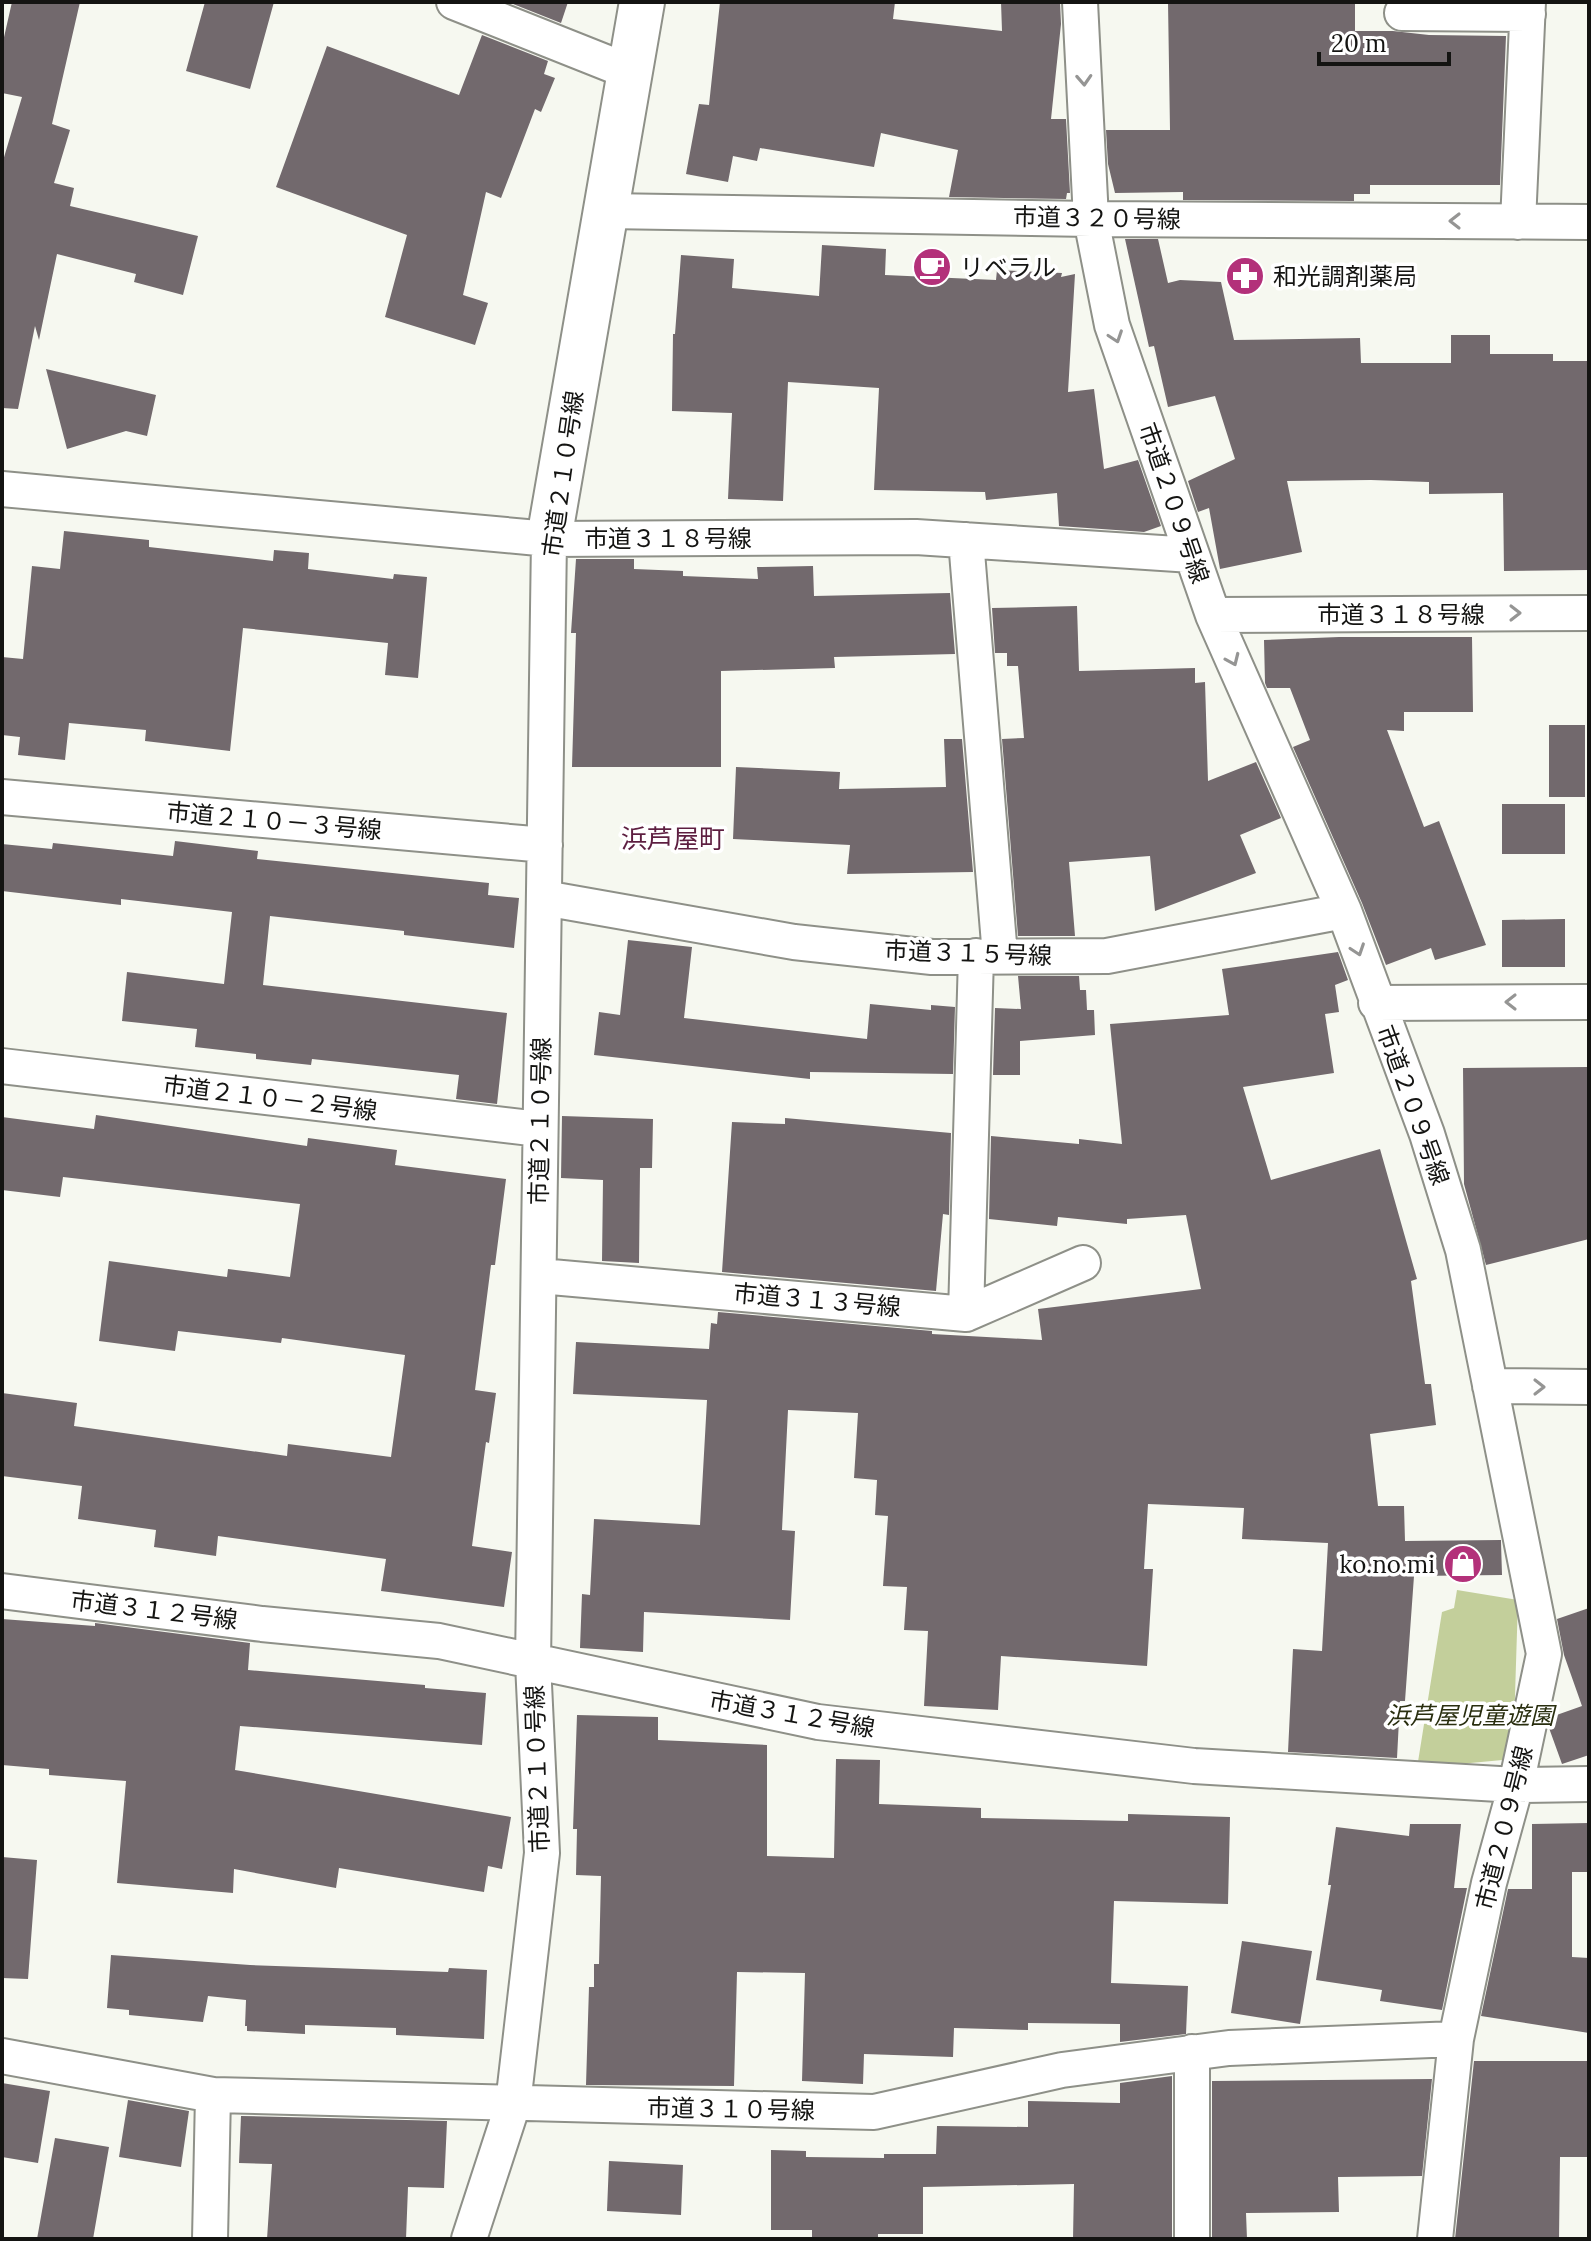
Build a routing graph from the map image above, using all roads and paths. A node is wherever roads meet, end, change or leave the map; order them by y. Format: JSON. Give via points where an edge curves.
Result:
{"nodes":[{"id":1,"x":454,"y":2,"type":"edge"},
{"id":2,"x":642,"y":2,"type":"edge"},
{"id":3,"x":1080,"y":2,"type":"edge"},
{"id":4,"x":1528,"y":8,"type":"edge"},
{"id":5,"x":1402,"y":13,"type":"dead end"},
{"id":6,"x":630,"y":72,"type":"junction"},
{"id":7,"x":606,"y":211,"type":"junction"},
{"id":8,"x":1091,"y":219,"type":"junction"},
{"id":9,"x":1518,"y":222,"type":"junction"},
{"id":10,"x":1589,"y":222,"type":"edge"},
{"id":11,"x":2,"y":489,"type":"edge"},
{"id":12,"x":549,"y":539,"type":"junction"},
{"id":13,"x":966,"y":540,"type":"junction"},
{"id":14,"x":1192,"y":555,"type":"junction"},
{"id":15,"x":1589,"y":613,"type":"edge"},
{"id":16,"x":1213,"y":615,"type":"junction"},
{"id":17,"x":2,"y":797,"type":"edge"},
{"id":18,"x":545,"y":845,"type":"junction"},
{"id":19,"x":544,"y":898,"type":"junction"},
{"id":20,"x":1344,"y":911,"type":"junction"},
{"id":21,"x":988,"y":956,"type":"junction"},
{"id":22,"x":1589,"y":1002,"type":"edge"},
{"id":23,"x":1376,"y":1003,"type":"junction"},
{"id":24,"x":2,"y":1066,"type":"edge"},
{"id":25,"x":539,"y":1129,"type":"junction"},
{"id":26,"x":1083,"y":1263,"type":"dead end"},
{"id":27,"x":540,"y":1276,"type":"junction"},
{"id":28,"x":966,"y":1314,"type":"junction"},
{"id":29,"x":1490,"y":1386,"type":"junction"},
{"id":30,"x":1589,"y":1387,"type":"edge"},
{"id":31,"x":2,"y":1591,"type":"edge"},
{"id":32,"x":533,"y":1663,"type":"junction"},
{"id":33,"x":1589,"y":1784,"type":"edge"},
{"id":34,"x":1516,"y":1785,"type":"junction"},
{"id":35,"x":1456,"y":2039,"type":"junction"},
{"id":36,"x":1192,"y":2052,"type":"junction"},
{"id":37,"x":2,"y":2056,"type":"edge"},
{"id":38,"x":213,"y":2095,"type":"junction"},
{"id":39,"x":513,"y":2104,"type":"junction"},
{"id":40,"x":210,"y":2239,"type":"edge"},
{"id":41,"x":469,"y":2239,"type":"edge"},
{"id":42,"x":1192,"y":2239,"type":"edge"},
{"id":43,"x":1435,"y":2239,"type":"edge"}],
"edges":[{"from":1,"to":6,"type":"street"},
{"from":2,"to":6,"type":"street","name":"市道２１０号線"},
{"from":3,"to":8,"type":"street","name":"市道２０９号線","one_way":true},
{"from":4,"to":5,"type":"street"},
{"from":4,"to":9,"type":"street"},
{"from":6,"to":7,"type":"street","name":"市道２１０号線"},
{"from":7,"to":8,"type":"street","name":"市道３２０号線"},
{"from":7,"to":12,"type":"street","name":"市道２１０号線"},
{"from":9,"to":8,"type":"street","name":"市道３２０号線","one_way":true},
{"from":8,"to":14,"type":"street","name":"市道２０９号線","one_way":true,"via":[[1112,325]]},
{"from":9,"to":10,"type":"street","name":"市道３２０号線"},
{"from":11,"to":12,"type":"street","name":"市道３１８号線"},
{"from":12,"to":13,"type":"street","name":"市道３１８号線"},
{"from":12,"to":18,"type":"street","name":"市道２１０号線"},
{"from":13,"to":14,"type":"street","name":"市道３１８号線"},
{"from":13,"to":21,"type":"street"},
{"from":14,"to":16,"type":"street","name":"市道２０９号線"},
{"from":16,"to":15,"type":"street","name":"市道３１８号線","one_way":true},
{"from":16,"to":20,"type":"street","name":"市道２０９号線","one_way":true},
{"from":17,"to":18,"type":"street","name":"市道２１０－３号線"},
{"from":18,"to":19,"type":"street","name":"市道２１０号線"},
{"from":19,"to":21,"type":"street","name":"市道３１５号線","via":[[794,942],[932,957]]},
{"from":19,"to":25,"type":"street","name":"市道２１０号線"},
{"from":20,"to":21,"type":"street","name":"市道３１５号線","via":[[1107,956]]},
{"from":20,"to":23,"type":"street","name":"市道２０９号線","one_way":true},
{"from":21,"to":28,"type":"street"},
{"from":22,"to":23,"type":"street","one_way":true},
{"from":23,"to":29,"type":"street","name":"市道２０９号線","via":[[1427,1134],[1463,1250]]},
{"from":24,"to":25,"type":"street","name":"市道２１０－２号線"},
{"from":25,"to":27,"type":"street","name":"市道２１０号線"},
{"from":26,"to":28,"type":"street","name":"市道３１３号線"},
{"from":27,"to":28,"type":"street","name":"市道３１３号線"},
{"from":27,"to":32,"type":"street","name":"市道２１０号線"},
{"from":29,"to":30,"type":"street","one_way":true},
{"from":29,"to":34,"type":"street","name":"市道２０９号線","via":[[1544,1654]]},
{"from":31,"to":32,"type":"street","name":"市道３１２号線","via":[[439,1641]]},
{"from":32,"to":34,"type":"street","name":"市道３１２号線","via":[[818,1722],[1194,1766]]},
{"from":32,"to":39,"type":"street","name":"市道２１０号線","via":[[542,1853]]},
{"from":33,"to":34,"type":"street","name":"市道３１２号線"},
{"from":34,"to":35,"type":"street","name":"市道２０９号線"},
{"from":35,"to":36,"type":"street","name":"市道３１０号線"},
{"from":35,"to":43,"type":"street","name":"市道２０９号線"},
{"from":36,"to":39,"type":"street","name":"市道３１０号線","via":[[1062,2070],[874,2112]]},
{"from":36,"to":42,"type":"street"},
{"from":37,"to":38,"type":"street","name":"市道３１０号線"},
{"from":38,"to":39,"type":"street","name":"市道３１０号線"},
{"from":38,"to":40,"type":"street"},
{"from":39,"to":41,"type":"street","name":"市道２１０号線"}]}
